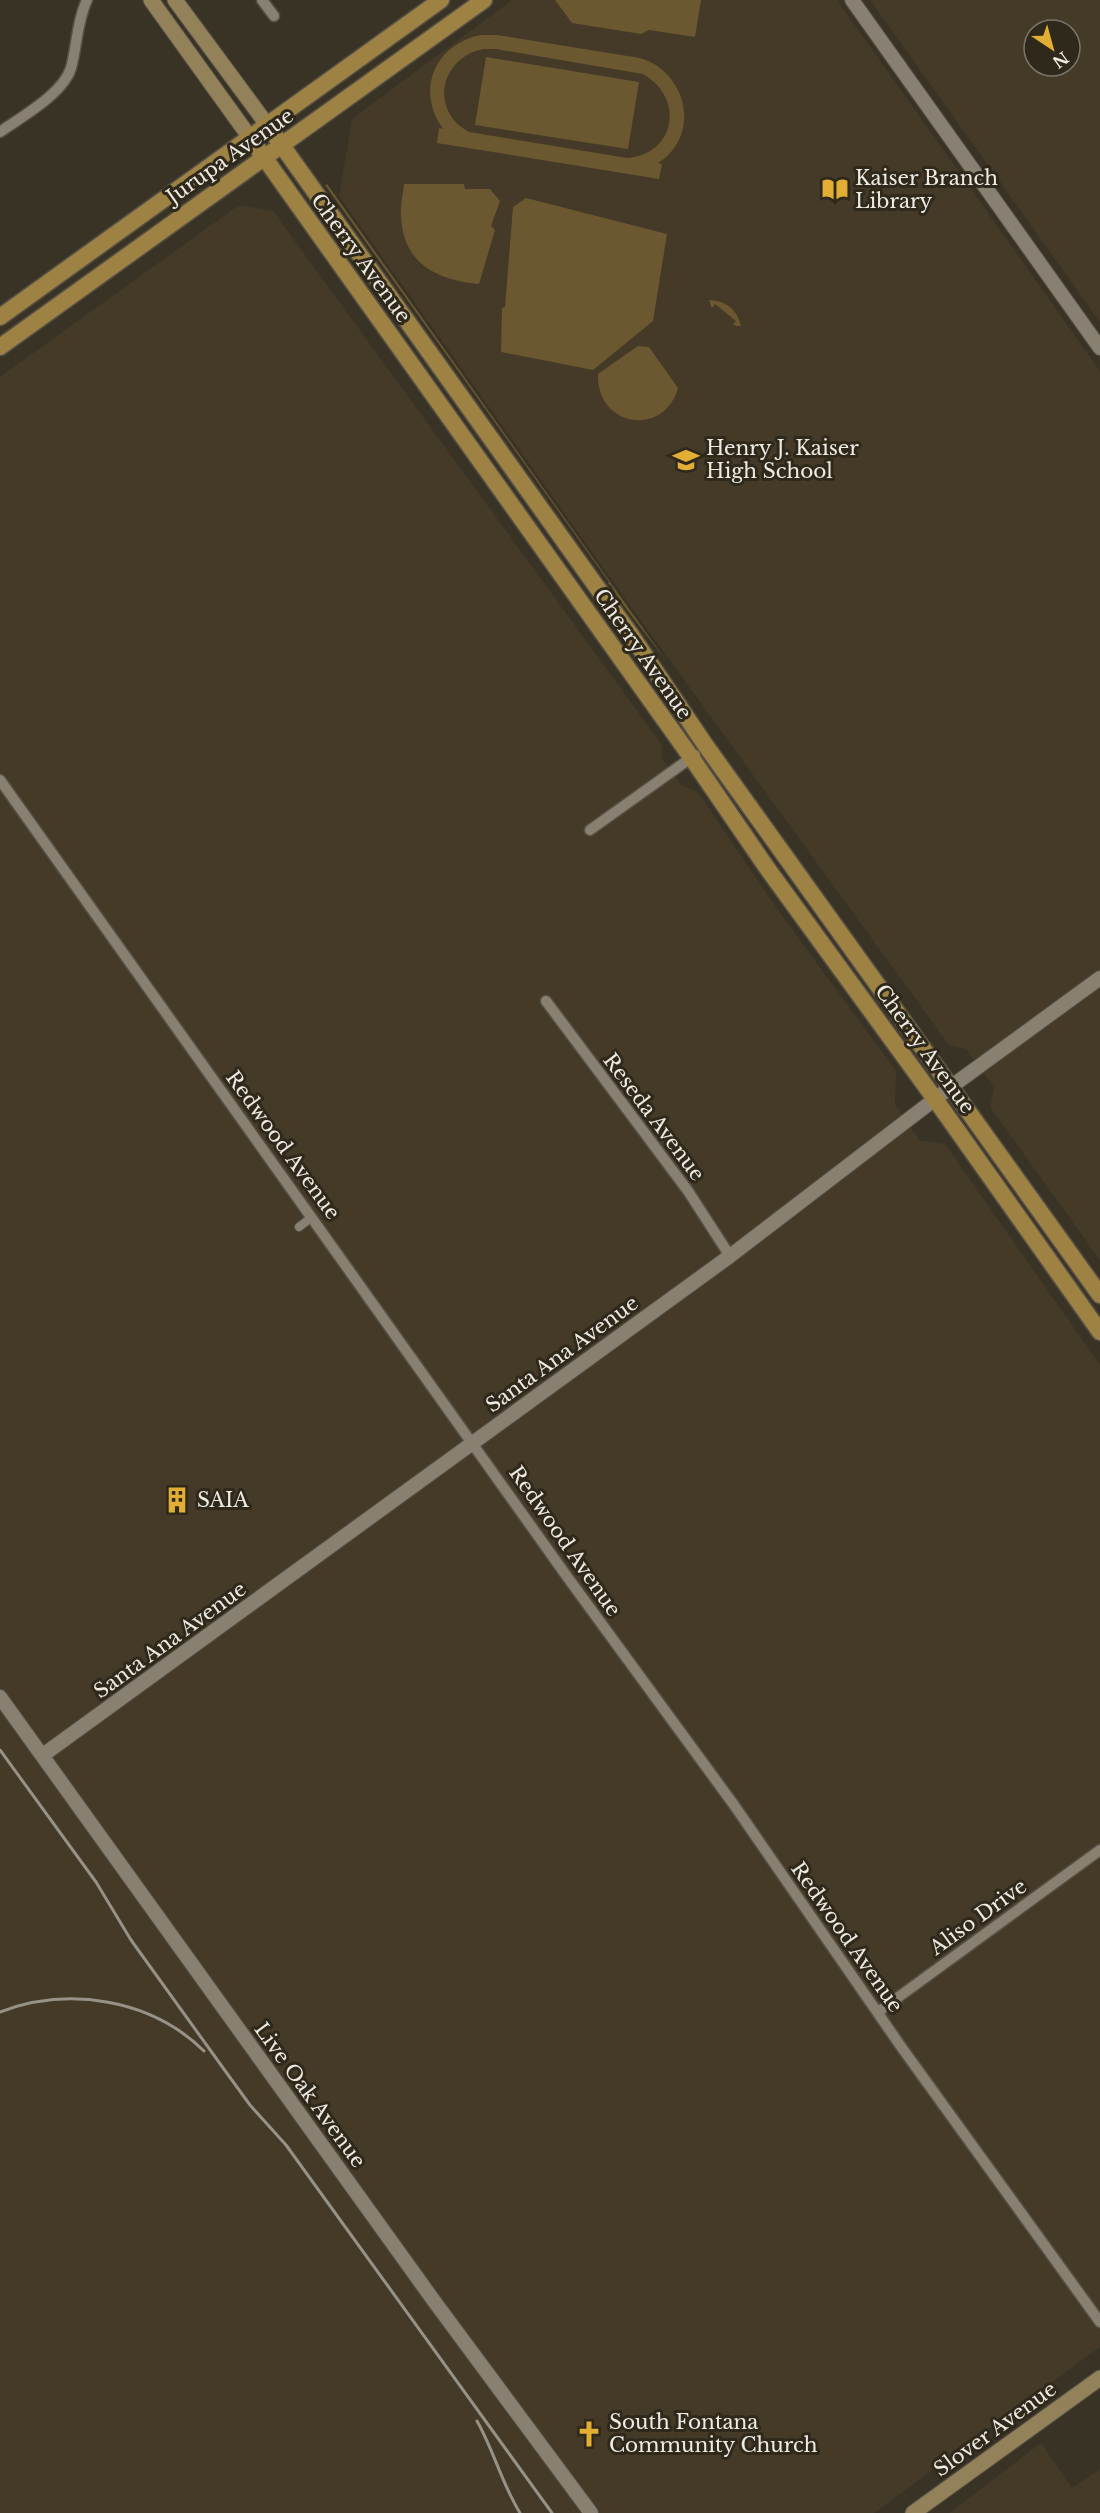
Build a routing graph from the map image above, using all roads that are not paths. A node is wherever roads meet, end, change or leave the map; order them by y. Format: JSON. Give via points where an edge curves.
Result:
{"nodes":[{"id":1,"x":87,"y":0,"type":"edge"},
{"id":2,"x":151,"y":0,"type":"edge"},
{"id":3,"x":175,"y":0,"type":"edge"},
{"id":4,"x":262,"y":0,"type":"edge"},
{"id":5,"x":441,"y":0,"type":"edge"},
{"id":6,"x":484,"y":0,"type":"edge"},
{"id":7,"x":852,"y":0,"type":"edge"},
{"id":8,"x":274,"y":16,"type":"dead end"},
{"id":9,"x":268,"y":126,"type":"junction"},
{"id":10,"x":0,"y":132,"type":"edge"},
{"id":11,"x":251,"y":139,"type":"junction"},
{"id":12,"x":281,"y":145,"type":"junction"},
{"id":13,"x":264,"y":158,"type":"junction"},
{"id":14,"x":0,"y":317,"type":"edge"},
{"id":15,"x":0,"y":347,"type":"edge"},
{"id":16,"x":1100,"y":348,"type":"edge"},
{"id":17,"x":706,"y":746,"type":"junction"},
{"id":18,"x":691,"y":757,"type":"junction"},
{"id":19,"x":0,"y":780,"type":"edge"},
{"id":20,"x":591,"y":830,"type":"dead end"},
{"id":21,"x":1100,"y":978,"type":"edge"},
{"id":22,"x":546,"y":1001,"type":"dead end"},
{"id":23,"x":951,"y":1086,"type":"junction"},
{"id":24,"x":935,"y":1099,"type":"junction"},
{"id":25,"x":312,"y":1217,"type":"junction"},
{"id":26,"x":299,"y":1227,"type":"dead end"},
{"id":27,"x":730,"y":1256,"type":"junction"},
{"id":28,"x":1100,"y":1295,"type":"edge"},
{"id":29,"x":1100,"y":1332,"type":"edge"},
{"id":30,"x":474,"y":1443,"type":"junction"},
{"id":31,"x":0,"y":1696,"type":"edge"},
{"id":32,"x":43,"y":1755,"type":"junction"},
{"id":33,"x":1100,"y":1850,"type":"edge"},
{"id":34,"x":878,"y":2012,"type":"junction"},
{"id":35,"x":1100,"y":2322,"type":"edge"},
{"id":36,"x":1100,"y":2378,"type":"edge"},
{"id":37,"x":591,"y":2513,"type":"edge"},
{"id":38,"x":914,"y":2513,"type":"edge"}],
"edges":[{"from":1,"to":10,"type":"street","via":[[65,80]]},
{"from":2,"to":11,"type":"main road","name":"Cherry Avenue"},
{"from":3,"to":9,"type":"main road","name":"Cherry Avenue"},
{"from":4,"to":8,"type":"street"},
{"from":5,"to":9,"type":"main road","name":"Jurupa Avenue"},
{"from":6,"to":12,"type":"main road","name":"Jurupa Avenue"},
{"from":7,"to":16,"type":"street"},
{"from":9,"to":11,"type":"main road","name":"Jurupa Avenue"},
{"from":9,"to":12,"type":"main road","name":"Cherry Avenue"},
{"from":11,"to":13,"type":"main road","name":"Cherry Avenue"},
{"from":11,"to":14,"type":"main road","name":"Jurupa Avenue"},
{"from":12,"to":13,"type":"main road","name":"Jurupa Avenue"},
{"from":12,"to":17,"type":"main road","name":"Cherry Avenue"},
{"from":13,"to":15,"type":"main road","name":"Jurupa Avenue"},
{"from":13,"to":18,"type":"main road","name":"Cherry Avenue"},
{"from":17,"to":18,"type":"street"},
{"from":17,"to":23,"type":"main road","name":"Cherry Avenue"},
{"from":18,"to":20,"type":"street"},
{"from":18,"to":24,"type":"main road","name":"Cherry Avenue"},
{"from":19,"to":25,"type":"street","name":"Redwood Avenue"},
{"from":21,"to":23,"type":"street","name":"Santa Ana Avenue"},
{"from":22,"to":27,"type":"street","name":"Reseda Avenue","via":[[688,1191]]},
{"from":23,"to":24,"type":"street","name":"Santa Ana Avenue"},
{"from":23,"to":28,"type":"main road","name":"Cherry Avenue"},
{"from":24,"to":27,"type":"street","name":"Santa Ana Avenue"},
{"from":24,"to":29,"type":"main road","name":"Cherry Avenue"},
{"from":25,"to":26,"type":"street"},
{"from":25,"to":30,"type":"street","name":"Redwood Avenue"},
{"from":27,"to":30,"type":"street","name":"Santa Ana Avenue"},
{"from":30,"to":32,"type":"street","name":"Santa Ana Avenue"},
{"from":30,"to":34,"type":"street","name":"Redwood Avenue"},
{"from":31,"to":32,"type":"street","name":"Live Oak Avenue"},
{"from":32,"to":37,"type":"street","name":"Live Oak Avenue","via":[[434,2301]]},
{"from":33,"to":34,"type":"street","name":"Aliso Drive"},
{"from":34,"to":35,"type":"street","name":"Redwood Avenue"},
{"from":36,"to":38,"type":"main road","name":"Slover Avenue"}]}
